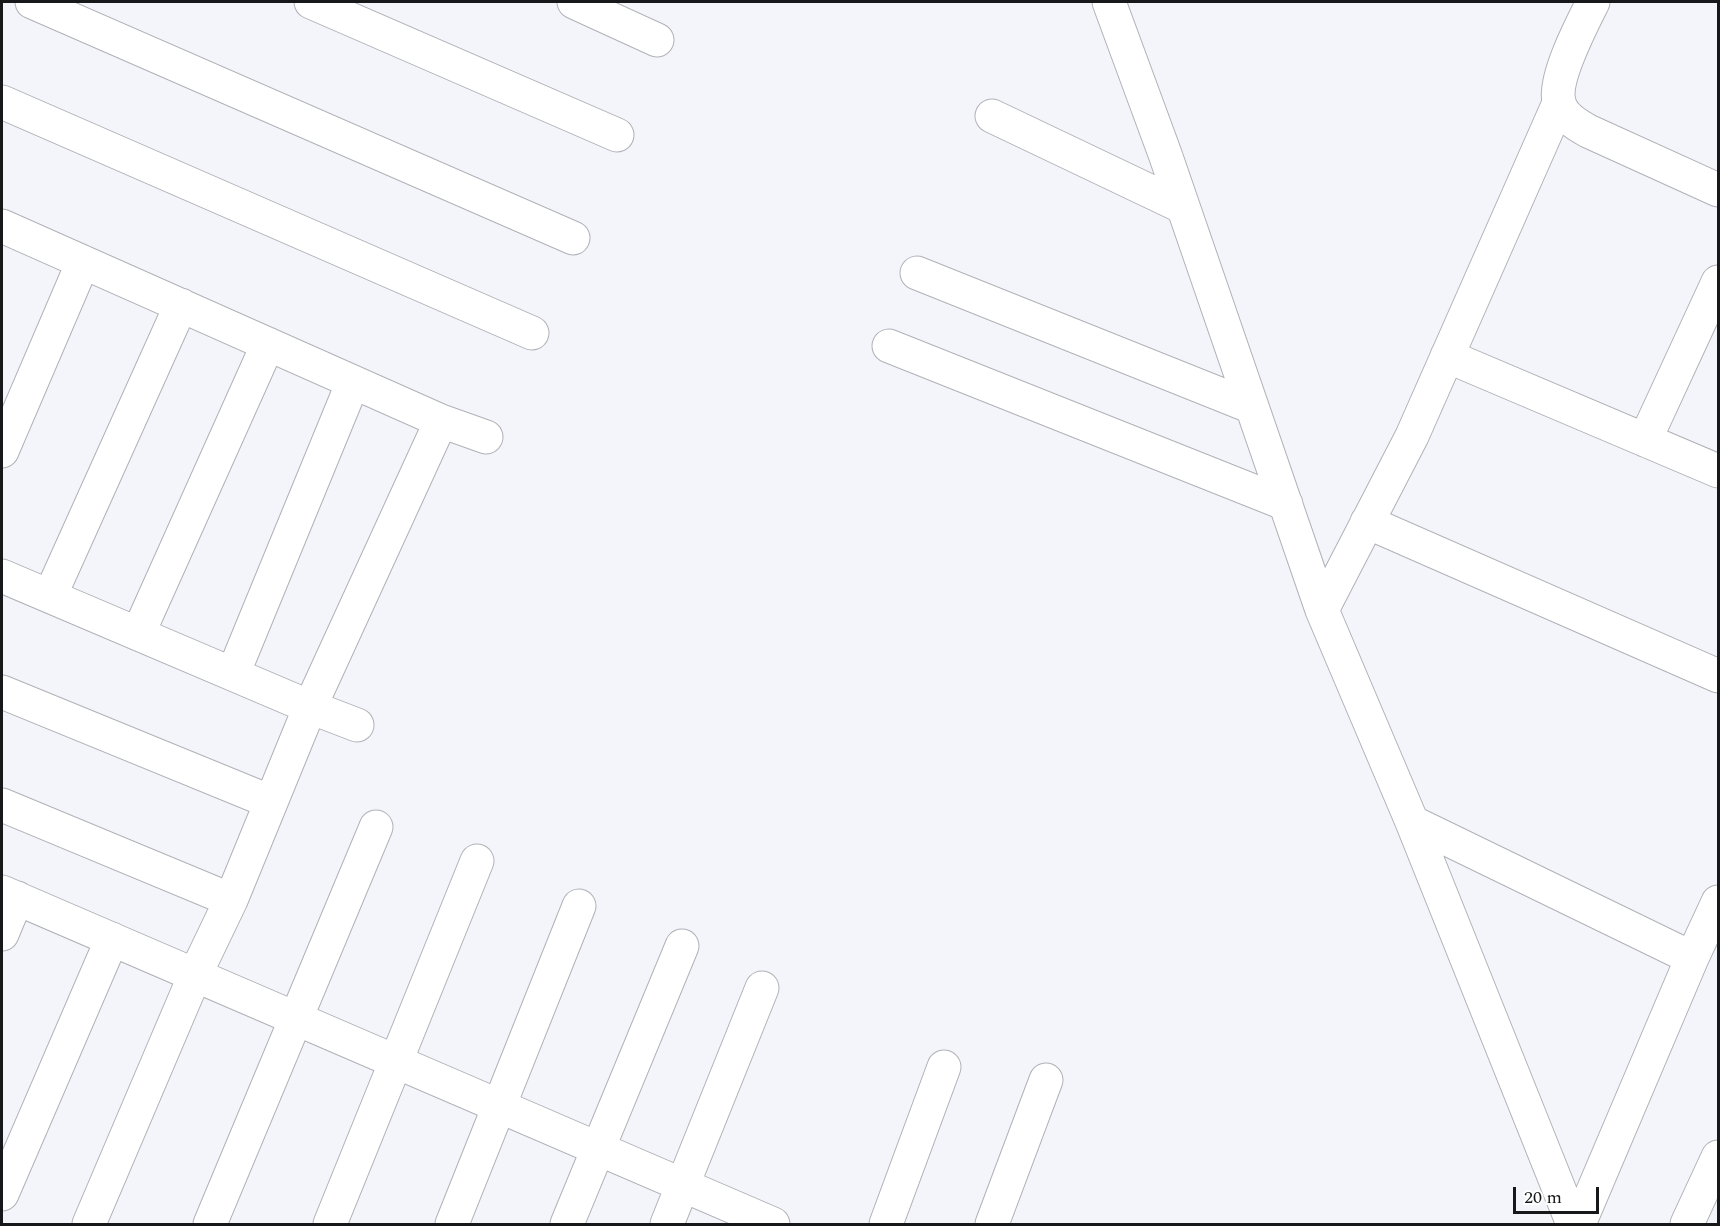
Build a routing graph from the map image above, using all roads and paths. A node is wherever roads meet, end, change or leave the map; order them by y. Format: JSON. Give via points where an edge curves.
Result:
{"nodes":[{"id":1,"x":33,"y":2,"type":"edge"},
{"id":2,"x":311,"y":2,"type":"edge"},
{"id":3,"x":574,"y":2,"type":"edge"},
{"id":4,"x":1109,"y":2,"type":"edge"},
{"id":5,"x":1593,"y":2,"type":"edge"},
{"id":6,"x":657,"y":40,"type":"dead end"},
{"id":7,"x":2,"y":102,"type":"edge"},
{"id":8,"x":1559,"y":104,"type":"junction"},
{"id":9,"x":992,"y":116,"type":"dead end"},
{"id":10,"x":617,"y":135,"type":"dead end"},
{"id":11,"x":1719,"y":190,"type":"edge"},
{"id":12,"x":1183,"y":207,"type":"junction"},
{"id":13,"x":2,"y":225,"type":"edge"},
{"id":14,"x":573,"y":238,"type":"dead end"},
{"id":15,"x":83,"y":262,"type":"junction"},
{"id":16,"x":917,"y":273,"type":"dead end"},
{"id":17,"x":1719,"y":282,"type":"edge"},
{"id":18,"x":181,"y":305,"type":"junction"},
{"id":19,"x":532,"y":333,"type":"dead end"},
{"id":20,"x":268,"y":344,"type":"junction"},
{"id":21,"x":890,"y":346,"type":"dead end"},
{"id":22,"x":1447,"y":356,"type":"junction"},
{"id":23,"x":353,"y":382,"type":"junction"},
{"id":24,"x":1252,"y":406,"type":"junction"},
{"id":25,"x":441,"y":421,"type":"junction"},
{"id":26,"x":486,"y":437,"type":"dead end"},
{"id":27,"x":1645,"y":440,"type":"junction"},
{"id":28,"x":2,"y":451,"type":"edge"},
{"id":29,"x":1719,"y":471,"type":"edge"},
{"id":30,"x":1286,"y":504,"type":"junction"},
{"id":31,"x":1367,"y":522,"type":"junction"},
{"id":32,"x":2,"y":576,"type":"edge"},
{"id":33,"x":50,"y":596,"type":"junction"},
{"id":34,"x":1322,"y":610,"type":"junction"},
{"id":35,"x":138,"y":634,"type":"junction"},
{"id":36,"x":233,"y":674,"type":"junction"},
{"id":37,"x":1719,"y":676,"type":"edge"},
{"id":38,"x":2,"y":692,"type":"edge"},
{"id":39,"x":310,"y":707,"type":"junction"},
{"id":40,"x":357,"y":725,"type":"dead end"},
{"id":41,"x":271,"y":802,"type":"junction"},
{"id":42,"x":2,"y":805,"type":"edge"},
{"id":43,"x":1412,"y":822,"type":"junction"},
{"id":44,"x":376,"y":827,"type":"dead end"},
{"id":45,"x":477,"y":861,"type":"dead end"},
{"id":46,"x":9,"y":895,"type":"edge"},
{"id":47,"x":231,"y":900,"type":"junction"},
{"id":48,"x":1719,"y":902,"type":"edge"},
{"id":49,"x":579,"y":906,"type":"dead end"},
{"id":50,"x":2,"y":934,"type":"edge"},
{"id":51,"x":112,"y":939,"type":"junction"},
{"id":52,"x":682,"y":946,"type":"dead end"},
{"id":53,"x":1692,"y":958,"type":"junction"},
{"id":54,"x":195,"y":975,"type":"junction"},
{"id":55,"x":762,"y":988,"type":"dead end"},
{"id":56,"x":296,"y":1019,"type":"junction"},
{"id":57,"x":396,"y":1062,"type":"junction"},
{"id":58,"x":944,"y":1067,"type":"dead end"},
{"id":59,"x":1046,"y":1080,"type":"dead end"},
{"id":60,"x":499,"y":1106,"type":"junction"},
{"id":61,"x":598,"y":1149,"type":"junction"},
{"id":62,"x":1719,"y":1157,"type":"edge"},
{"id":63,"x":684,"y":1186,"type":"junction"},
{"id":64,"x":2,"y":1194,"type":"edge"},
{"id":65,"x":1702,"y":1210,"type":"edge"},
{"id":66,"x":89,"y":1224,"type":"edge"},
{"id":67,"x":210,"y":1224,"type":"edge"},
{"id":68,"x":330,"y":1224,"type":"edge"},
{"id":69,"x":452,"y":1224,"type":"edge"},
{"id":70,"x":567,"y":1224,"type":"edge"},
{"id":71,"x":668,"y":1224,"type":"edge"},
{"id":72,"x":770,"y":1224,"type":"edge"},
{"id":73,"x":886,"y":1224,"type":"edge"},
{"id":74,"x":992,"y":1224,"type":"edge"},
{"id":75,"x":1573,"y":1224,"type":"edge"},
{"id":76,"x":1579,"y":1224,"type":"edge"}],
"edges":[{"from":1,"to":14,"type":"street"},
{"from":2,"to":10,"type":"street"},
{"from":3,"to":6,"type":"street"},
{"from":4,"to":12,"type":"street"},
{"from":5,"to":8,"type":"street","via":[[1574,40],[1558,87]]},
{"from":7,"to":19,"type":"street"},
{"from":8,"to":11,"type":"street","via":[[1571,121],[1588,131]]},
{"from":8,"to":22,"type":"street"},
{"from":9,"to":12,"type":"street"},
{"from":12,"to":24,"type":"street"},
{"from":13,"to":15,"type":"street"},
{"from":15,"to":18,"type":"street"},
{"from":15,"to":28,"type":"street"},
{"from":16,"to":24,"type":"street"},
{"from":17,"to":27,"type":"street"},
{"from":18,"to":20,"type":"street"},
{"from":18,"to":33,"type":"street"},
{"from":20,"to":23,"type":"street"},
{"from":20,"to":35,"type":"street"},
{"from":21,"to":30,"type":"street"},
{"from":22,"to":27,"type":"street"},
{"from":22,"to":31,"type":"street","via":[[1412,436]]},
{"from":23,"to":25,"type":"street"},
{"from":23,"to":36,"type":"street"},
{"from":24,"to":30,"type":"street"},
{"from":25,"to":26,"type":"street"},
{"from":25,"to":39,"type":"street"},
{"from":27,"to":29,"type":"street"},
{"from":30,"to":34,"type":"street"},
{"from":31,"to":34,"type":"street"},
{"from":31,"to":37,"type":"street"},
{"from":32,"to":33,"type":"street"},
{"from":33,"to":35,"type":"street"},
{"from":34,"to":43,"type":"street"},
{"from":35,"to":36,"type":"street"},
{"from":36,"to":39,"type":"street"},
{"from":38,"to":41,"type":"street"},
{"from":39,"to":40,"type":"street"},
{"from":39,"to":41,"type":"street"},
{"from":41,"to":47,"type":"street"},
{"from":42,"to":47,"type":"street"},
{"from":43,"to":53,"type":"street"},
{"from":43,"to":75,"type":"street"},
{"from":44,"to":56,"type":"street"},
{"from":45,"to":57,"type":"street"},
{"from":46,"to":50,"type":"street"},
{"from":46,"to":51,"type":"street"},
{"from":47,"to":54,"type":"street"},
{"from":48,"to":53,"type":"street"},
{"from":49,"to":60,"type":"street"},
{"from":51,"to":54,"type":"street"},
{"from":51,"to":64,"type":"street"},
{"from":52,"to":61,"type":"street"},
{"from":53,"to":76,"type":"street"},
{"from":54,"to":56,"type":"street"},
{"from":54,"to":66,"type":"street"},
{"from":55,"to":63,"type":"street"},
{"from":56,"to":57,"type":"street"},
{"from":56,"to":67,"type":"street"},
{"from":57,"to":60,"type":"street"},
{"from":57,"to":68,"type":"street"},
{"from":58,"to":73,"type":"street"},
{"from":59,"to":74,"type":"street"},
{"from":60,"to":61,"type":"street"},
{"from":60,"to":69,"type":"street"},
{"from":61,"to":63,"type":"street"},
{"from":61,"to":70,"type":"street"},
{"from":62,"to":65,"type":"street"},
{"from":63,"to":71,"type":"street"},
{"from":63,"to":72,"type":"street"}]}
